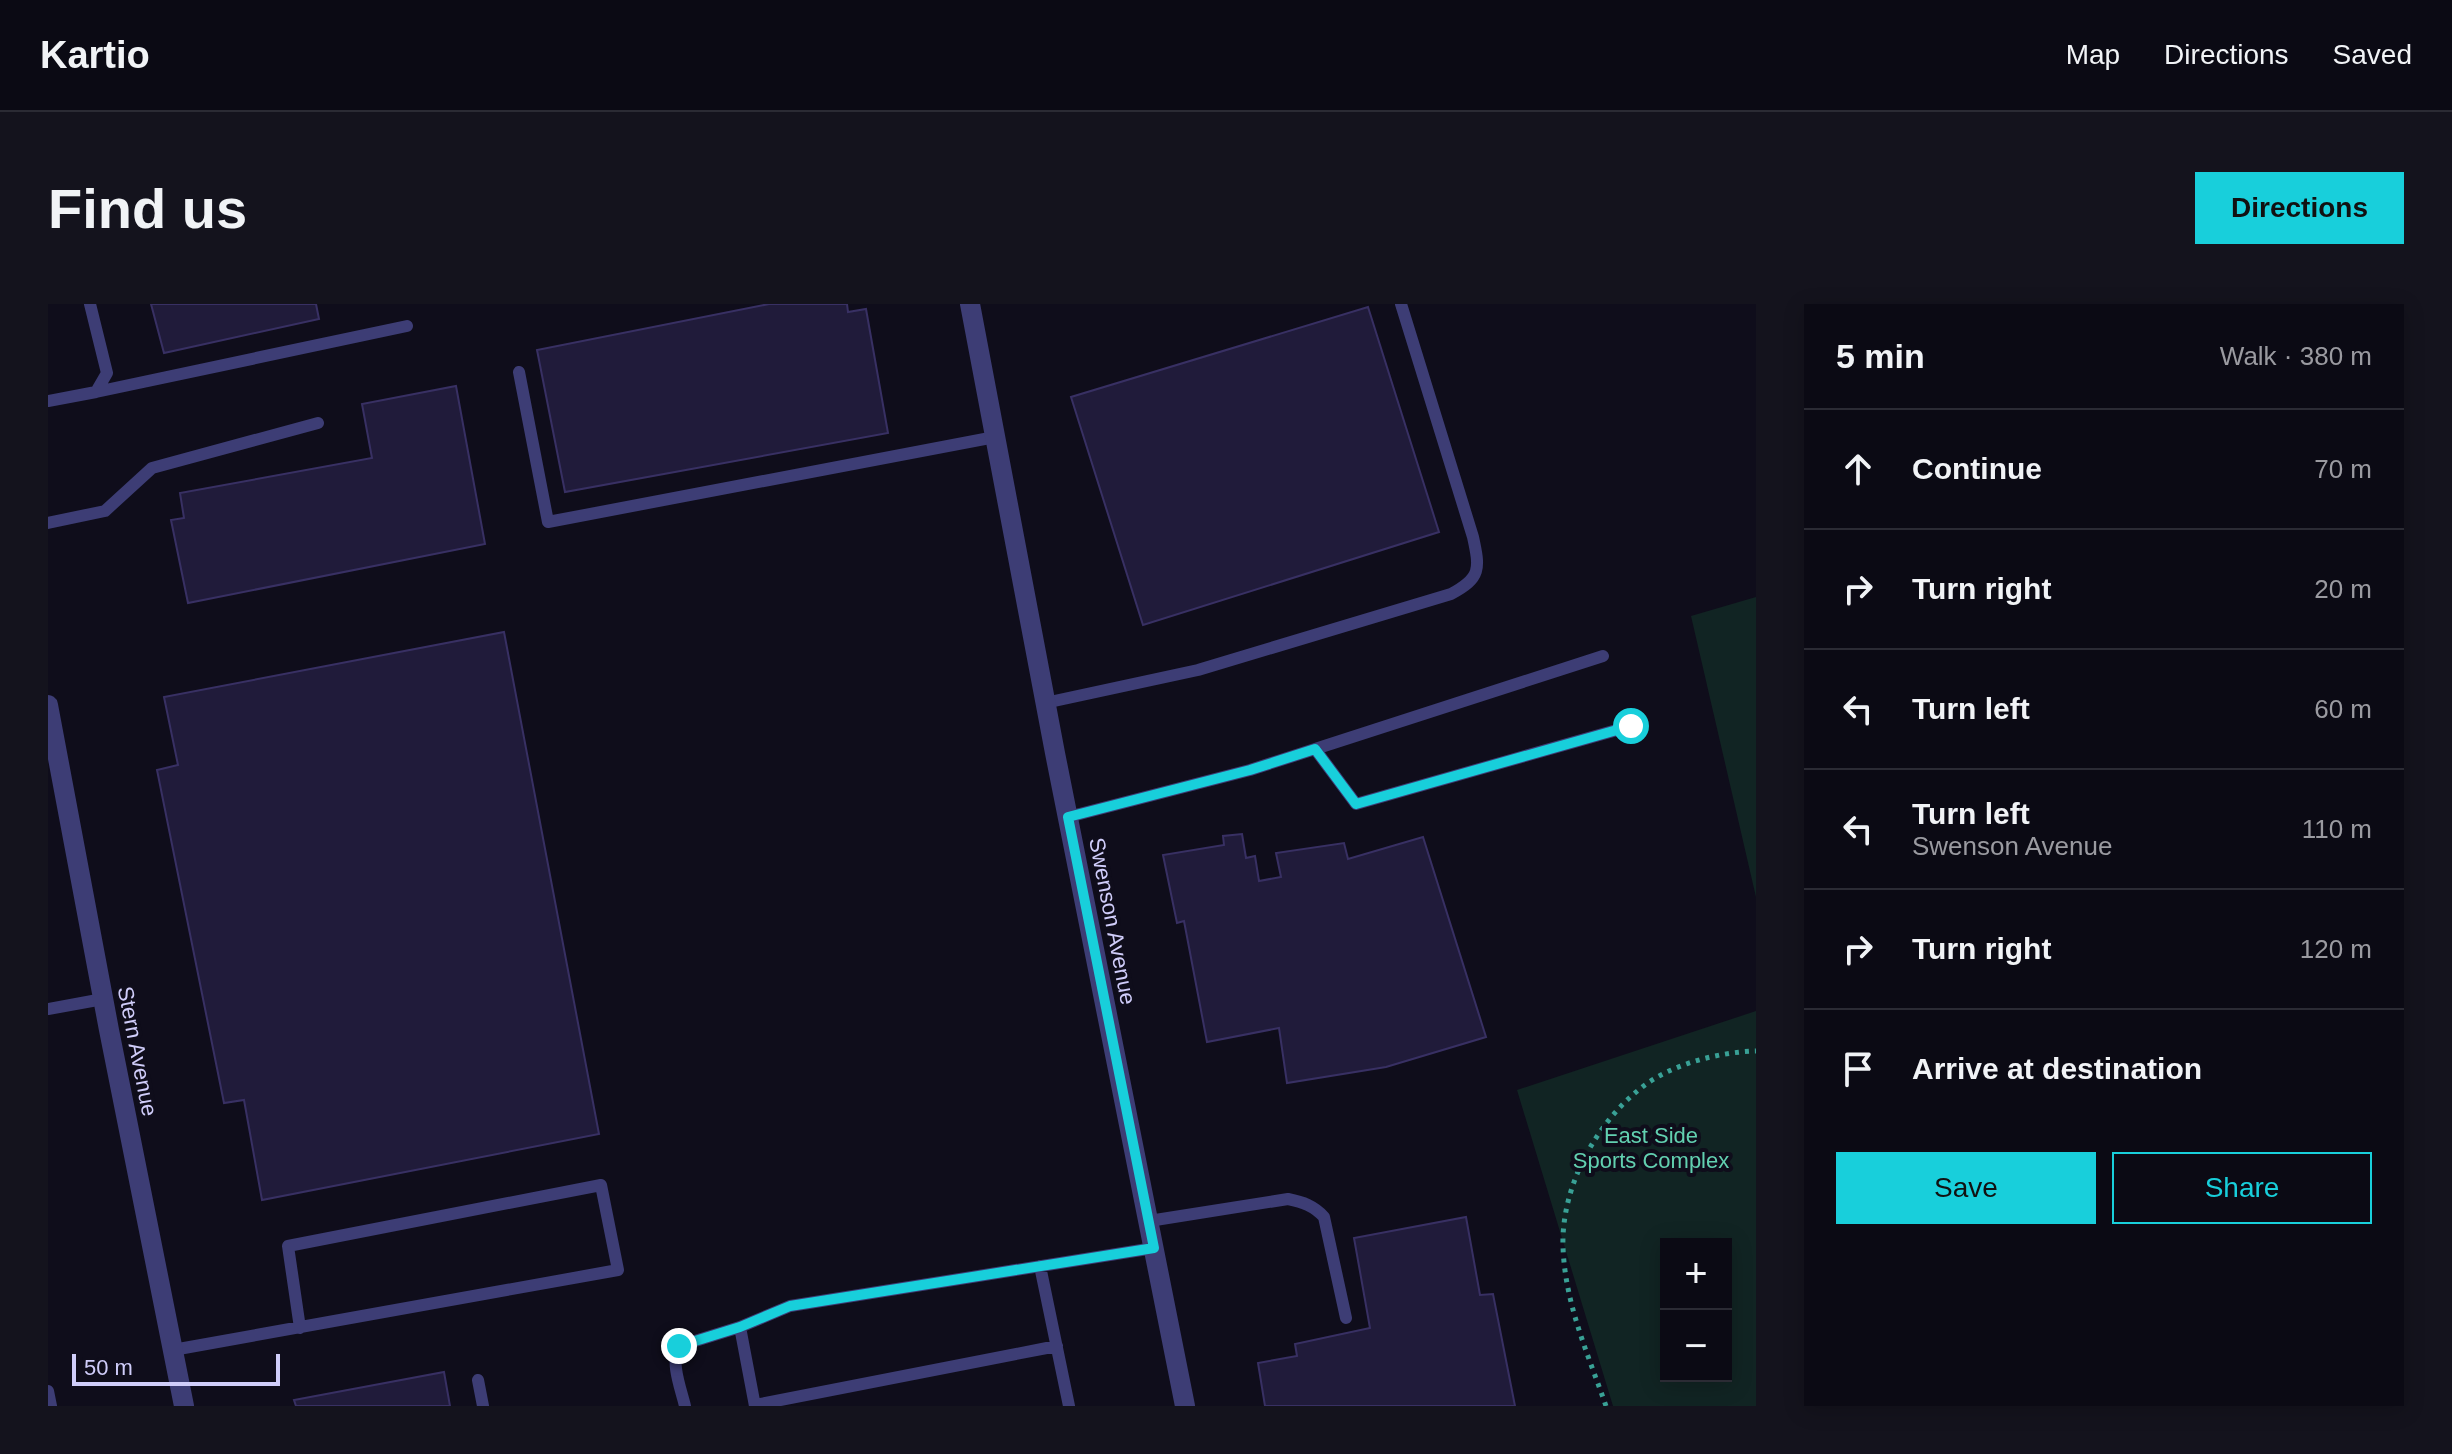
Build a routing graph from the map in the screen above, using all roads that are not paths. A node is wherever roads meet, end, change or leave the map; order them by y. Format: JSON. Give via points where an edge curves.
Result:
{"nodes":[{"id":1,"x":90,"y":304,"type":"edge"},
{"id":2,"x":970,"y":304,"type":"edge"},
{"id":3,"x":1401,"y":304,"type":"edge"},
{"id":4,"x":407,"y":326,"type":"dead end"},
{"id":5,"x":519,"y":372,"type":"dead end"},
{"id":6,"x":96,"y":392,"type":"junction"},
{"id":7,"x":48,"y":401,"type":"edge"},
{"id":8,"x":318,"y":423,"type":"dead end"},
{"id":9,"x":995,"y":437,"type":"junction"},
{"id":10,"x":48,"y":523,"type":"edge"},
{"id":11,"x":1603,"y":656,"type":"dead end"},
{"id":12,"x":1045,"y":703,"type":"junction"},
{"id":13,"x":48,"y":705,"type":"edge"},
{"id":14,"x":1631,"y":726,"type":"dead end"},
{"id":15,"x":1315,"y":749,"type":"junction"},
{"id":16,"x":1068,"y":817,"type":"junction"},
{"id":17,"x":103,"y":999,"type":"junction"},
{"id":18,"x":48,"y":1009,"type":"edge"},
{"id":19,"x":1149,"y":1221,"type":"junction"},
{"id":20,"x":1154,"y":1248,"type":"junction"},
{"id":21,"x":1040,"y":1266,"type":"junction"},
{"id":22,"x":1346,"y":1318,"type":"dead end"},
{"id":23,"x":740,"y":1327,"type":"junction"},
{"id":24,"x":300,"y":1328,"type":"junction"},
{"id":25,"x":1057,"y":1346,"type":"junction"},
{"id":26,"x":173,"y":1350,"type":"junction"},
{"id":27,"x":478,"y":1380,"type":"dead end"},
{"id":28,"x":48,"y":1391,"type":"edge"},
{"id":29,"x":755,"y":1405,"type":"edge"},
{"id":30,"x":51,"y":1406,"type":"edge"},
{"id":31,"x":184,"y":1406,"type":"edge"},
{"id":32,"x":483,"y":1406,"type":"edge"},
{"id":33,"x":685,"y":1406,"type":"edge"},
{"id":34,"x":1069,"y":1406,"type":"edge"},
{"id":35,"x":1185,"y":1406,"type":"edge"}],
"edges":[{"from":1,"to":6,"type":"lane","via":[[107,373]]},
{"from":2,"to":9,"type":"street","name":"Swenson Avenue"},
{"from":3,"to":12,"type":"lane","via":[[1473,537],[1476,575],[1451,594],[1198,670]]},
{"from":4,"to":6,"type":"lane"},
{"from":5,"to":9,"type":"lane","via":[[548,522]]},
{"from":6,"to":7,"type":"lane"},
{"from":8,"to":10,"type":"lane","via":[[152,468],[105,511]]},
{"from":9,"to":12,"type":"street","name":"Swenson Avenue"},
{"from":11,"to":15,"type":"lane"},
{"from":12,"to":16,"type":"street","name":"Swenson Avenue"},
{"from":13,"to":17,"type":"street","name":"Stern Avenue"},
{"from":14,"to":15,"type":"lane","via":[[1356,804]]},
{"from":15,"to":16,"type":"lane"},
{"from":16,"to":19,"type":"street","name":"Swenson Avenue"},
{"from":17,"to":18,"type":"lane"},
{"from":17,"to":26,"type":"street","name":"Stern Avenue"},
{"from":19,"to":20,"type":"street","name":"Swenson Avenue"},
{"from":19,"to":22,"type":"lane","via":[[1288,1199],[1303,1202],[1324,1217]]},
{"from":20,"to":21,"type":"lane"},
{"from":20,"to":35,"type":"street","name":"Swenson Avenue"},
{"from":21,"to":23,"type":"lane","via":[[790,1306]]},
{"from":21,"to":25,"type":"lane"},
{"from":23,"to":29,"type":"lane"},
{"from":23,"to":33,"type":"lane","via":[[679,1346],[675,1353]]},
{"from":24,"to":24,"type":"lane","via":[[618,1270],[601,1185],[288,1246]]},
{"from":24,"to":26,"type":"lane"},
{"from":25,"to":29,"type":"lane"},
{"from":25,"to":34,"type":"lane"},
{"from":26,"to":31,"type":"street","name":"Stern Avenue"},
{"from":27,"to":32,"type":"lane"},
{"from":28,"to":30,"type":"lane"}]}
